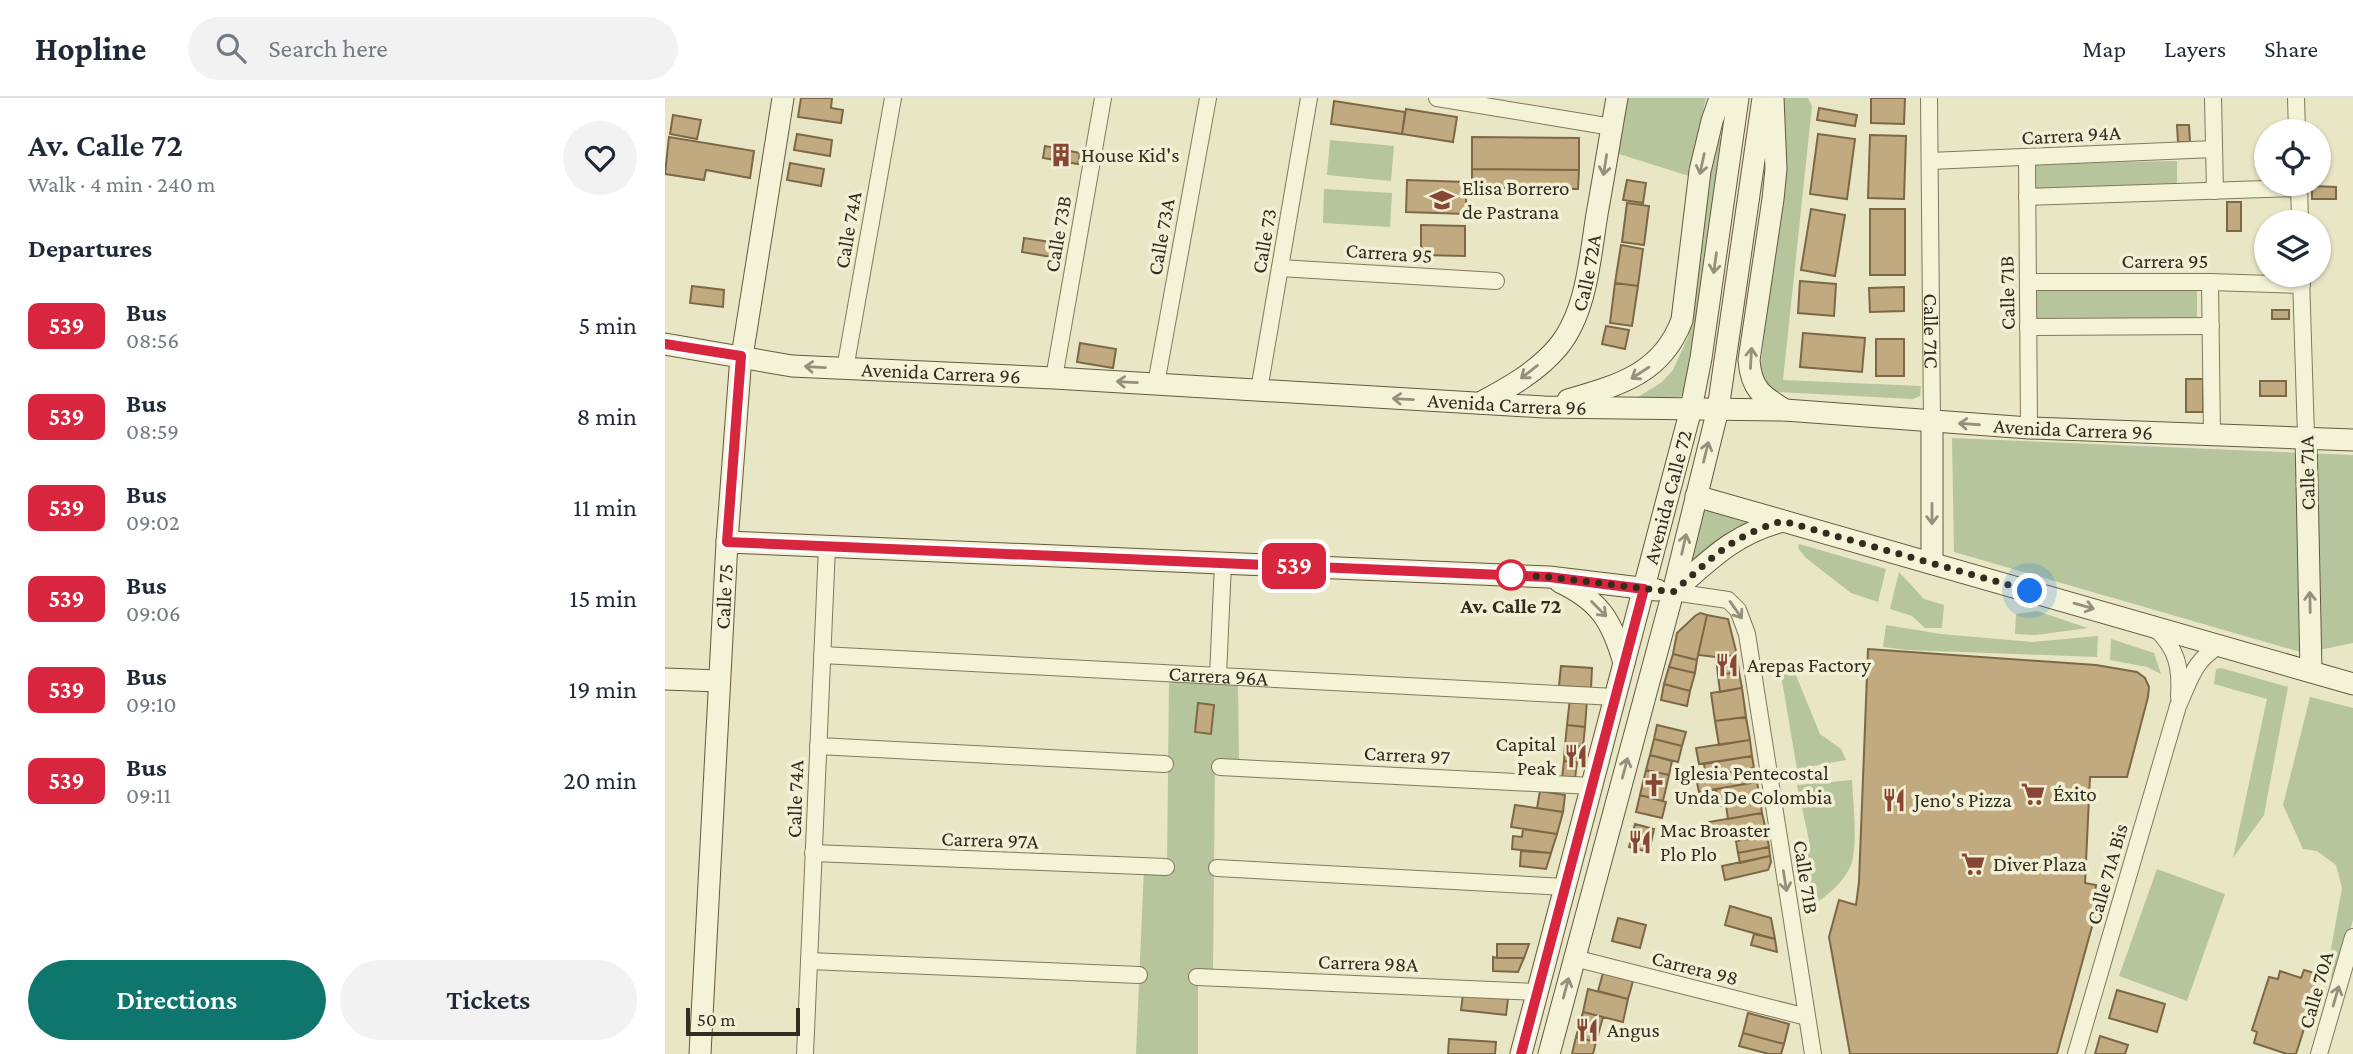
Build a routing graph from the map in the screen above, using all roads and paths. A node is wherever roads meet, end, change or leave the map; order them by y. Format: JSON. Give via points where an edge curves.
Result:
{"nodes":[{"id":1,"x":783,"y":98,"type":"edge"},
{"id":2,"x":893,"y":98,"type":"edge"},
{"id":3,"x":1104,"y":98,"type":"edge"},
{"id":4,"x":1208,"y":98,"type":"edge"},
{"id":5,"x":1309,"y":98,"type":"edge"},
{"id":6,"x":1437,"y":98,"type":"edge"},
{"id":7,"x":1616,"y":98,"type":"edge"},
{"id":8,"x":1720,"y":98,"type":"edge"},
{"id":9,"x":1738,"y":98,"type":"edge"},
{"id":10,"x":1763,"y":98,"type":"edge"},
{"id":11,"x":1773,"y":98,"type":"edge"},
{"id":12,"x":1929,"y":98,"type":"edge"},
{"id":13,"x":2213,"y":98,"type":"edge"},
{"id":14,"x":2296,"y":98,"type":"edge"},
{"id":15,"x":2297,"y":119,"type":"edge"},
{"id":16,"x":1612,"y":127,"type":"junction"},
{"id":17,"x":2214,"y":149,"type":"junction"},
{"id":18,"x":2027,"y":158,"type":"junction"},
{"id":19,"x":1930,"y":161,"type":"junction"},
{"id":20,"x":2254,"y":189,"type":"edge"},
{"id":21,"x":2215,"y":191,"type":"junction"},
{"id":22,"x":2027,"y":197,"type":"junction"},
{"id":23,"x":1280,"y":268,"type":"junction"},
{"id":24,"x":1496,"y":281,"type":"dead end"},
{"id":25,"x":2254,"y":281,"type":"edge"},
{"id":26,"x":2028,"y":282,"type":"junction"},
{"id":27,"x":2210,"y":282,"type":"junction"},
{"id":28,"x":2302,"y":287,"type":"edge"},
{"id":29,"x":2211,"y":326,"type":"junction"},
{"id":30,"x":2028,"y":327,"type":"junction"},
{"id":31,"x":665,"y":344,"type":"edge"},
{"id":32,"x":741,"y":356,"type":"junction"},
{"id":33,"x":845,"y":369,"type":"junction"},
{"id":34,"x":1054,"y":378,"type":"junction"},
{"id":35,"x":1156,"y":384,"type":"junction"},
{"id":36,"x":1259,"y":390,"type":"junction"},
{"id":37,"x":1480,"y":403,"type":"junction"},
{"id":38,"x":1544,"y":407,"type":"junction"},
{"id":39,"x":1692,"y":409,"type":"junction"},
{"id":40,"x":1717,"y":409,"type":"junction"},
{"id":41,"x":1785,"y":410,"type":"junction"},
{"id":42,"x":1932,"y":422,"type":"junction"},
{"id":43,"x":2029,"y":428,"type":"junction"},
{"id":44,"x":2212,"y":434,"type":"junction"},
{"id":45,"x":2306,"y":437,"type":"junction"},
{"id":46,"x":2353,"y":440,"type":"edge"},
{"id":47,"x":1696,"y":496,"type":"junction"},
{"id":48,"x":1783,"y":521,"type":"junction"},
{"id":49,"x":727,"y":542,"type":"junction"},
{"id":50,"x":827,"y":547,"type":"junction"},
{"id":51,"x":1223,"y":563,"type":"junction"},
{"id":52,"x":1932,"y":563,"type":"junction"},
{"id":53,"x":1549,"y":577,"type":"junction"},
{"id":54,"x":1644,"y":589,"type":"junction"},
{"id":55,"x":1673,"y":592,"type":"junction"},
{"id":56,"x":2152,"y":625,"type":"junction"},
{"id":57,"x":2221,"y":645,"type":"junction"},
{"id":58,"x":822,"y":655,"type":"junction"},
{"id":59,"x":1624,"y":663,"type":"junction"},
{"id":60,"x":2311,"y":670,"type":"junction"},
{"id":61,"x":1218,"y":676,"type":"junction"},
{"id":62,"x":665,"y":680,"type":"edge"},
{"id":63,"x":719,"y":681,"type":"junction"},
{"id":64,"x":2353,"y":684,"type":"edge"},
{"id":65,"x":1615,"y":697,"type":"junction"},
{"id":66,"x":2178,"y":706,"type":"junction"},
{"id":67,"x":818,"y":746,"type":"junction"},
{"id":68,"x":1165,"y":764,"type":"dead end"},
{"id":69,"x":1220,"y":767,"type":"dead end"},
{"id":70,"x":1592,"y":786,"type":"junction"},
{"id":71,"x":813,"y":853,"type":"junction"},
{"id":72,"x":1166,"y":867,"type":"dead end"},
{"id":73,"x":1217,"y":869,"type":"dead end"},
{"id":74,"x":1565,"y":887,"type":"junction"},
{"id":75,"x":2353,"y":937,"type":"edge"},
{"id":76,"x":1574,"y":958,"type":"junction"},
{"id":77,"x":809,"y":961,"type":"junction"},
{"id":78,"x":1139,"y":975,"type":"dead end"},
{"id":79,"x":1197,"y":977,"type":"dead end"},
{"id":80,"x":1538,"y":992,"type":"junction"},
{"id":81,"x":1807,"y":1017,"type":"junction"},
{"id":82,"x":700,"y":1054,"type":"edge"},
{"id":83,"x":804,"y":1054,"type":"edge"},
{"id":84,"x":1521,"y":1054,"type":"edge"},
{"id":85,"x":1549,"y":1054,"type":"edge"},
{"id":86,"x":1813,"y":1054,"type":"edge"},
{"id":87,"x":2076,"y":1054,"type":"edge"},
{"id":88,"x":2319,"y":1054,"type":"edge"}],
"edges":[{"from":1,"to":32,"type":"main road","name":"Calle 75"},
{"from":2,"to":33,"type":"street","name":"Calle 74A"},
{"from":3,"to":34,"type":"street","name":"Calle 73B"},
{"from":4,"to":35,"type":"street","name":"Calle 73A"},
{"from":5,"to":23,"type":"street","name":"Calle 73"},
{"from":6,"to":16,"type":"street"},
{"from":7,"to":16,"type":"main road","name":"Calle 72A"},
{"from":8,"to":38,"type":"main road","one_way":true,"via":[[1700,171],[1682,320],[1676,337],[1661,357],[1629,380]]},
{"from":9,"to":39,"type":"main road","name":"Avenida Calle 72","one_way":true},
{"from":10,"to":40,"type":"main road","name":"Avenida Calle 72"},
{"from":41,"to":11,"type":"main road","one_way":true,"via":[[1759,392],[1749,360],[1776,169]]},
{"from":12,"to":19,"type":"street","name":"Calle 71C"},
{"from":13,"to":17,"type":"street"},
{"from":14,"to":15,"type":"street"},
{"from":16,"to":37,"type":"main road","name":"Calle 72A","one_way":true,"via":[[1585,285],[1568,330],[1558,347],[1534,369]]},
{"from":17,"to":18,"type":"street","name":"Carrera 94A"},
{"from":17,"to":21,"type":"street"},
{"from":18,"to":19,"type":"street","name":"Carrera 94A"},
{"from":18,"to":22,"type":"street","name":"Calle 71B"},
{"from":19,"to":42,"type":"street","name":"Calle 71C","via":[[1925,329]]},
{"from":20,"to":21,"type":"street"},
{"from":21,"to":22,"type":"street"},
{"from":22,"to":26,"type":"street","name":"Calle 71B"},
{"from":23,"to":24,"type":"street","name":"Carrera 95"},
{"from":23,"to":36,"type":"street","name":"Calle 73"},
{"from":25,"to":27,"type":"street","name":"Carrera 95"},
{"from":26,"to":27,"type":"street","name":"Carrera 95"},
{"from":26,"to":30,"type":"street","name":"Calle 71B"},
{"from":27,"to":29,"type":"street"},
{"from":28,"to":45,"type":"street","name":"Calle 71A"},
{"from":29,"to":30,"type":"street"},
{"from":29,"to":44,"type":"street"},
{"from":30,"to":43,"type":"street","name":"Calle 71B"},
{"from":31,"to":32,"type":"main road","name":"Avenida Carrera 96"},
{"from":33,"to":32,"type":"main road","name":"Avenida Carrera 96","one_way":true,"via":[[785,366]]},
{"from":32,"to":49,"type":"main road","name":"Calle 75"},
{"from":33,"to":34,"type":"main road","name":"Avenida Carrera 96"},
{"from":35,"to":34,"type":"main road","name":"Avenida Carrera 96","one_way":true},
{"from":35,"to":36,"type":"main road","name":"Avenida Carrera 96"},
{"from":37,"to":36,"type":"main road","name":"Avenida Carrera 96","one_way":true},
{"from":37,"to":38,"type":"main road","name":"Avenida Carrera 96"},
{"from":38,"to":39,"type":"main road","name":"Avenida Carrera 96"},
{"from":39,"to":40,"type":"main road","name":"Avenida Carrera 96"},
{"from":39,"to":54,"type":"main road","name":"Avenida Calle 72"},
{"from":40,"to":41,"type":"main road","name":"Avenida Carrera 96"},
{"from":47,"to":40,"type":"main road","name":"Avenida Calle 72","one_way":true},
{"from":41,"to":42,"type":"main road","name":"Avenida Carrera 96"},
{"from":43,"to":42,"type":"main road","name":"Avenida Carrera 96","one_way":true},
{"from":42,"to":52,"type":"main road","name":"Calle 71C","one_way":true},
{"from":43,"to":44,"type":"main road","name":"Avenida Carrera 96"},
{"from":44,"to":45,"type":"main road","name":"Avenida Carrera 96"},
{"from":45,"to":46,"type":"main road","name":"Avenida Carrera 96"},
{"from":60,"to":45,"type":"main road","name":"Calle 71A","one_way":true},
{"from":47,"to":48,"type":"main road"},
{"from":55,"to":47,"type":"main road","name":"Avenida Calle 72","one_way":true},
{"from":48,"to":52,"type":"main road"},
{"from":48,"to":55,"type":"main road","via":[[1732,541]]},
{"from":49,"to":50,"type":"main road"},
{"from":49,"to":63,"type":"main road","name":"Calle 75"},
{"from":50,"to":51,"type":"main road"},
{"from":50,"to":58,"type":"street","name":"Calle 74A"},
{"from":51,"to":53,"type":"main road"},
{"from":51,"to":61,"type":"street"},
{"from":52,"to":56,"type":"main road","one_way":true},
{"from":53,"to":54,"type":"main road"},
{"from":53,"to":59,"type":"main road","one_way":true,"via":[[1583,594],[1601,610]]},
{"from":54,"to":55,"type":"main road"},
{"from":54,"to":59,"type":"main road","name":"Avenida Calle 72"},
{"from":76,"to":55,"type":"main road","name":"Avenida Calle 72","one_way":true},
{"from":55,"to":81,"type":"street","name":"Calle 71B","one_way":true,"via":[[1728,600],[1738,610],[1747,634]]},
{"from":56,"to":57,"type":"main road"},
{"from":56,"to":66,"type":"street","name":"Calle 71A Bis","via":[[2175,653],[2180,679]]},
{"from":57,"to":60,"type":"main road"},
{"from":57,"to":66,"type":"street","name":"Calle 71A Bis","via":[[2198,662]]},
{"from":58,"to":61,"type":"street","name":"Carrera 96A"},
{"from":58,"to":67,"type":"street","name":"Calle 74A"},
{"from":59,"to":65,"type":"main road","name":"Avenida Calle 72"},
{"from":60,"to":64,"type":"main road"},
{"from":61,"to":65,"type":"street","name":"Carrera 96A"},
{"from":62,"to":63,"type":"main road"},
{"from":63,"to":82,"type":"main road","name":"Calle 75"},
{"from":65,"to":70,"type":"main road","name":"Avenida Calle 72"},
{"from":66,"to":87,"type":"street","name":"Calle 71A Bis"},
{"from":67,"to":68,"type":"street"},
{"from":67,"to":71,"type":"street","name":"Calle 74A"},
{"from":69,"to":70,"type":"street","name":"Carrera 97"},
{"from":70,"to":74,"type":"main road","name":"Avenida Calle 72"},
{"from":71,"to":72,"type":"street","name":"Carrera 97A"},
{"from":71,"to":77,"type":"street","name":"Calle 74A"},
{"from":73,"to":74,"type":"street"},
{"from":74,"to":80,"type":"main road","name":"Avenida Calle 72"},
{"from":88,"to":75,"type":"street","name":"Calle 70A","one_way":true},
{"from":76,"to":81,"type":"street","name":"Carrera 98"},
{"from":85,"to":76,"type":"main road","name":"Avenida Calle 72","one_way":true},
{"from":77,"to":78,"type":"street"},
{"from":77,"to":83,"type":"street","name":"Calle 74A"},
{"from":79,"to":80,"type":"street","name":"Carrera 98A"},
{"from":80,"to":84,"type":"main road","name":"Avenida Calle 72"},
{"from":81,"to":86,"type":"street","name":"Calle 71B"}]}
